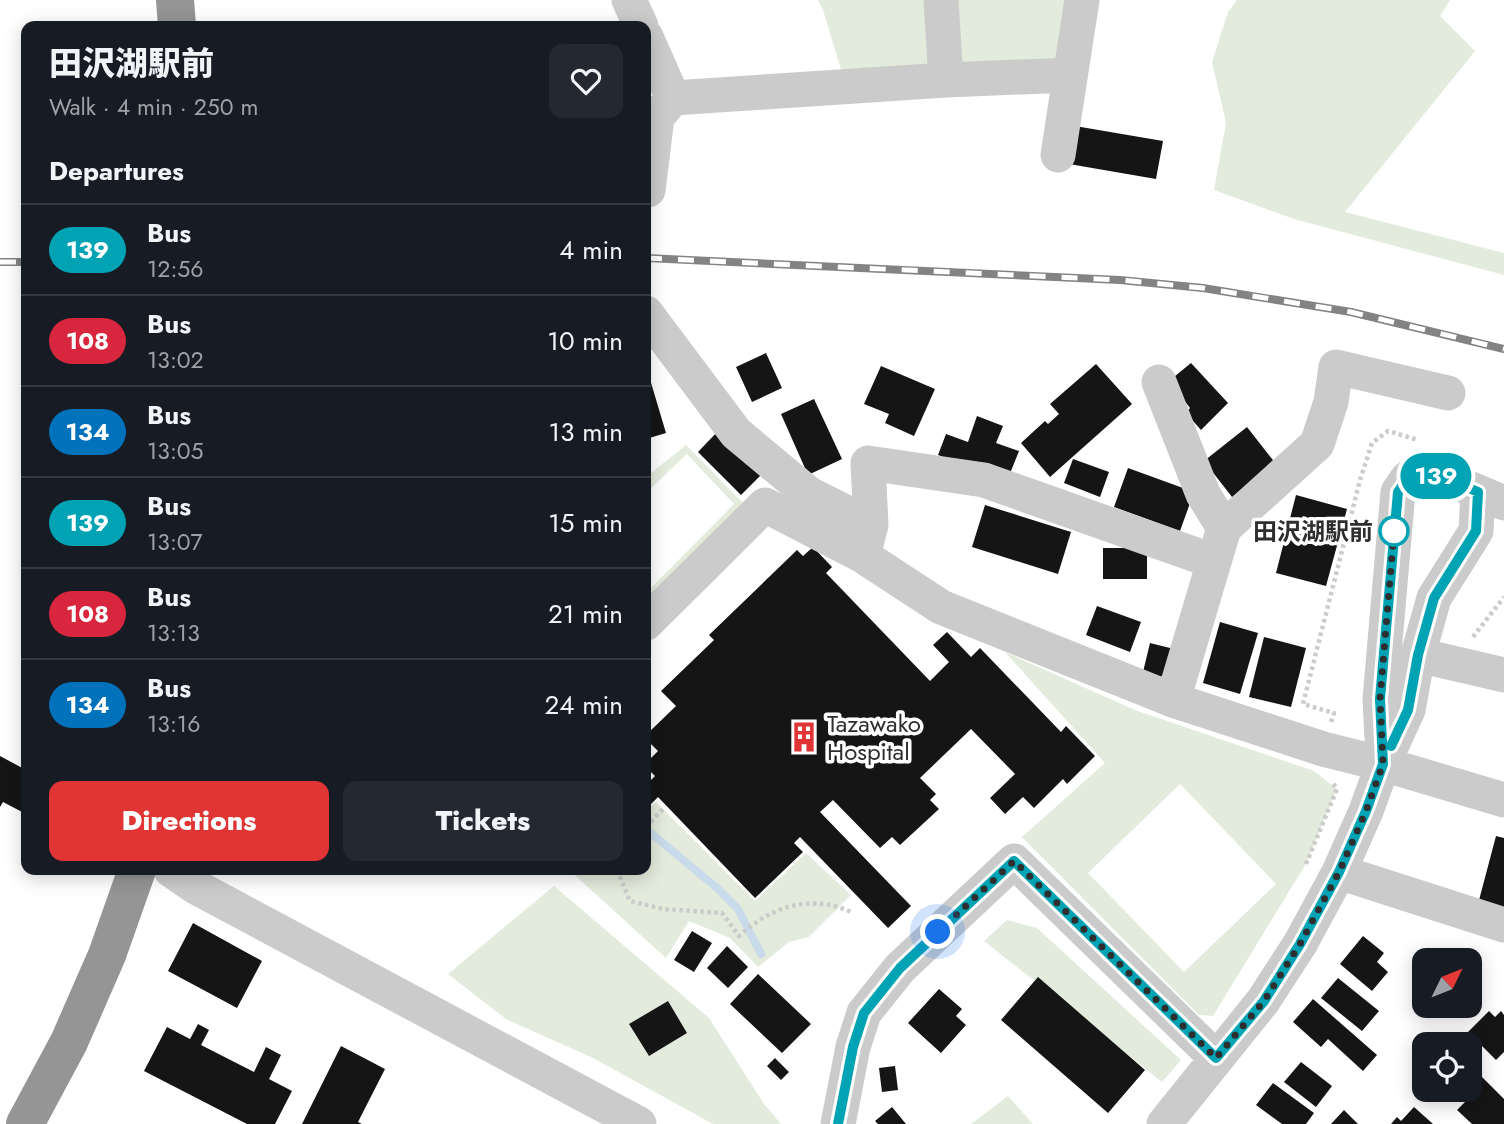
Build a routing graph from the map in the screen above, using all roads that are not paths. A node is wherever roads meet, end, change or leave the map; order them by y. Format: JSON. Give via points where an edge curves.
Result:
{"nodes":[{"id":1,"x":176,"y":0,"type":"edge"},
{"id":2,"x":629,"y":0,"type":"edge"},
{"id":3,"x":941,"y":0,"type":"edge"},
{"id":4,"x":1082,"y":0,"type":"edge"},
{"id":5,"x":177,"y":21,"type":"edge"},
{"id":6,"x":639,"y":21,"type":"edge"},
{"id":7,"x":651,"y":48,"type":"edge"},
{"id":8,"x":1069,"y":75,"type":"junction"},
{"id":9,"x":946,"y":80,"type":"junction"},
{"id":10,"x":673,"y":98,"type":"junction"},
{"id":11,"x":1058,"y":155,"type":"dead end"},
{"id":12,"x":651,"y":166,"type":"edge"},
{"id":13,"x":651,"y":320,"type":"edge"},
{"id":14,"x":1158,"y":382,"type":"dead end"},
{"id":15,"x":1448,"y":393,"type":"dead end"},
{"id":16,"x":1491,"y":498,"type":"edge"},
{"id":17,"x":1224,"y":528,"type":"junction"},
{"id":18,"x":867,"y":540,"type":"junction"},
{"id":19,"x":1213,"y":561,"type":"junction"},
{"id":20,"x":651,"y":618,"type":"edge"},
{"id":21,"x":1418,"y":655,"type":"junction"},
{"id":22,"x":1504,"y":675,"type":"edge"},
{"id":23,"x":1173,"y":700,"type":"junction"},
{"id":24,"x":1383,"y":764,"type":"junction"},
{"id":25,"x":1504,"y":800,"type":"edge"},
{"id":26,"x":1339,"y":872,"type":"junction"},
{"id":27,"x":134,"y":875,"type":"edge"},
{"id":28,"x":178,"y":875,"type":"edge"},
{"id":29,"x":1504,"y":925,"type":"edge"},
{"id":30,"x":1216,"y":1058,"type":"junction"},
{"id":31,"x":25,"y":1124,"type":"edge"},
{"id":32,"x":639,"y":1124,"type":"edge"},
{"id":33,"x":838,"y":1124,"type":"edge"},
{"id":34,"x":1164,"y":1124,"type":"edge"}],
"edges":[{"from":1,"to":5,"type":"highway"},
{"from":2,"to":6,"type":"street"},
{"from":3,"to":9,"type":"street"},
{"from":4,"to":8,"type":"street"},
{"from":7,"to":10,"type":"street"},
{"from":8,"to":9,"type":"street"},
{"from":8,"to":11,"type":"street"},
{"from":9,"to":10,"type":"street"},
{"from":10,"to":12,"type":"street","via":[[657,117]]},
{"from":13,"to":18,"type":"street","via":[[736,433]]},
{"from":14,"to":17,"type":"street","via":[[1203,494]]},
{"from":15,"to":17,"type":"street","via":[[1336,367],[1331,402],[1317,444]]},
{"from":16,"to":21,"type":"street","via":[[1434,598]]},
{"from":16,"to":24,"type":"street","via":[[1417,471],[1398,492],[1380,699]]},
{"from":17,"to":19,"type":"street"},
{"from":18,"to":19,"type":"street","via":[[868,463],[984,480]]},
{"from":18,"to":20,"type":"street","via":[[765,505]]},
{"from":18,"to":23,"type":"street","via":[[942,607]]},
{"from":19,"to":23,"type":"street"},
{"from":21,"to":22,"type":"street"},
{"from":21,"to":24,"type":"street","via":[[1408,710]]},
{"from":23,"to":24,"type":"street"},
{"from":24,"to":25,"type":"street"},
{"from":24,"to":26,"type":"street"},
{"from":26,"to":29,"type":"street"},
{"from":26,"to":30,"type":"street","via":[[1264,1001]]},
{"from":27,"to":31,"type":"highway","via":[[107,956],[69,1042]]},
{"from":28,"to":32,"type":"street"},
{"from":30,"to":33,"type":"street","via":[[1014,861],[900,968],[864,1013]]},
{"from":30,"to":34,"type":"street"}]}
